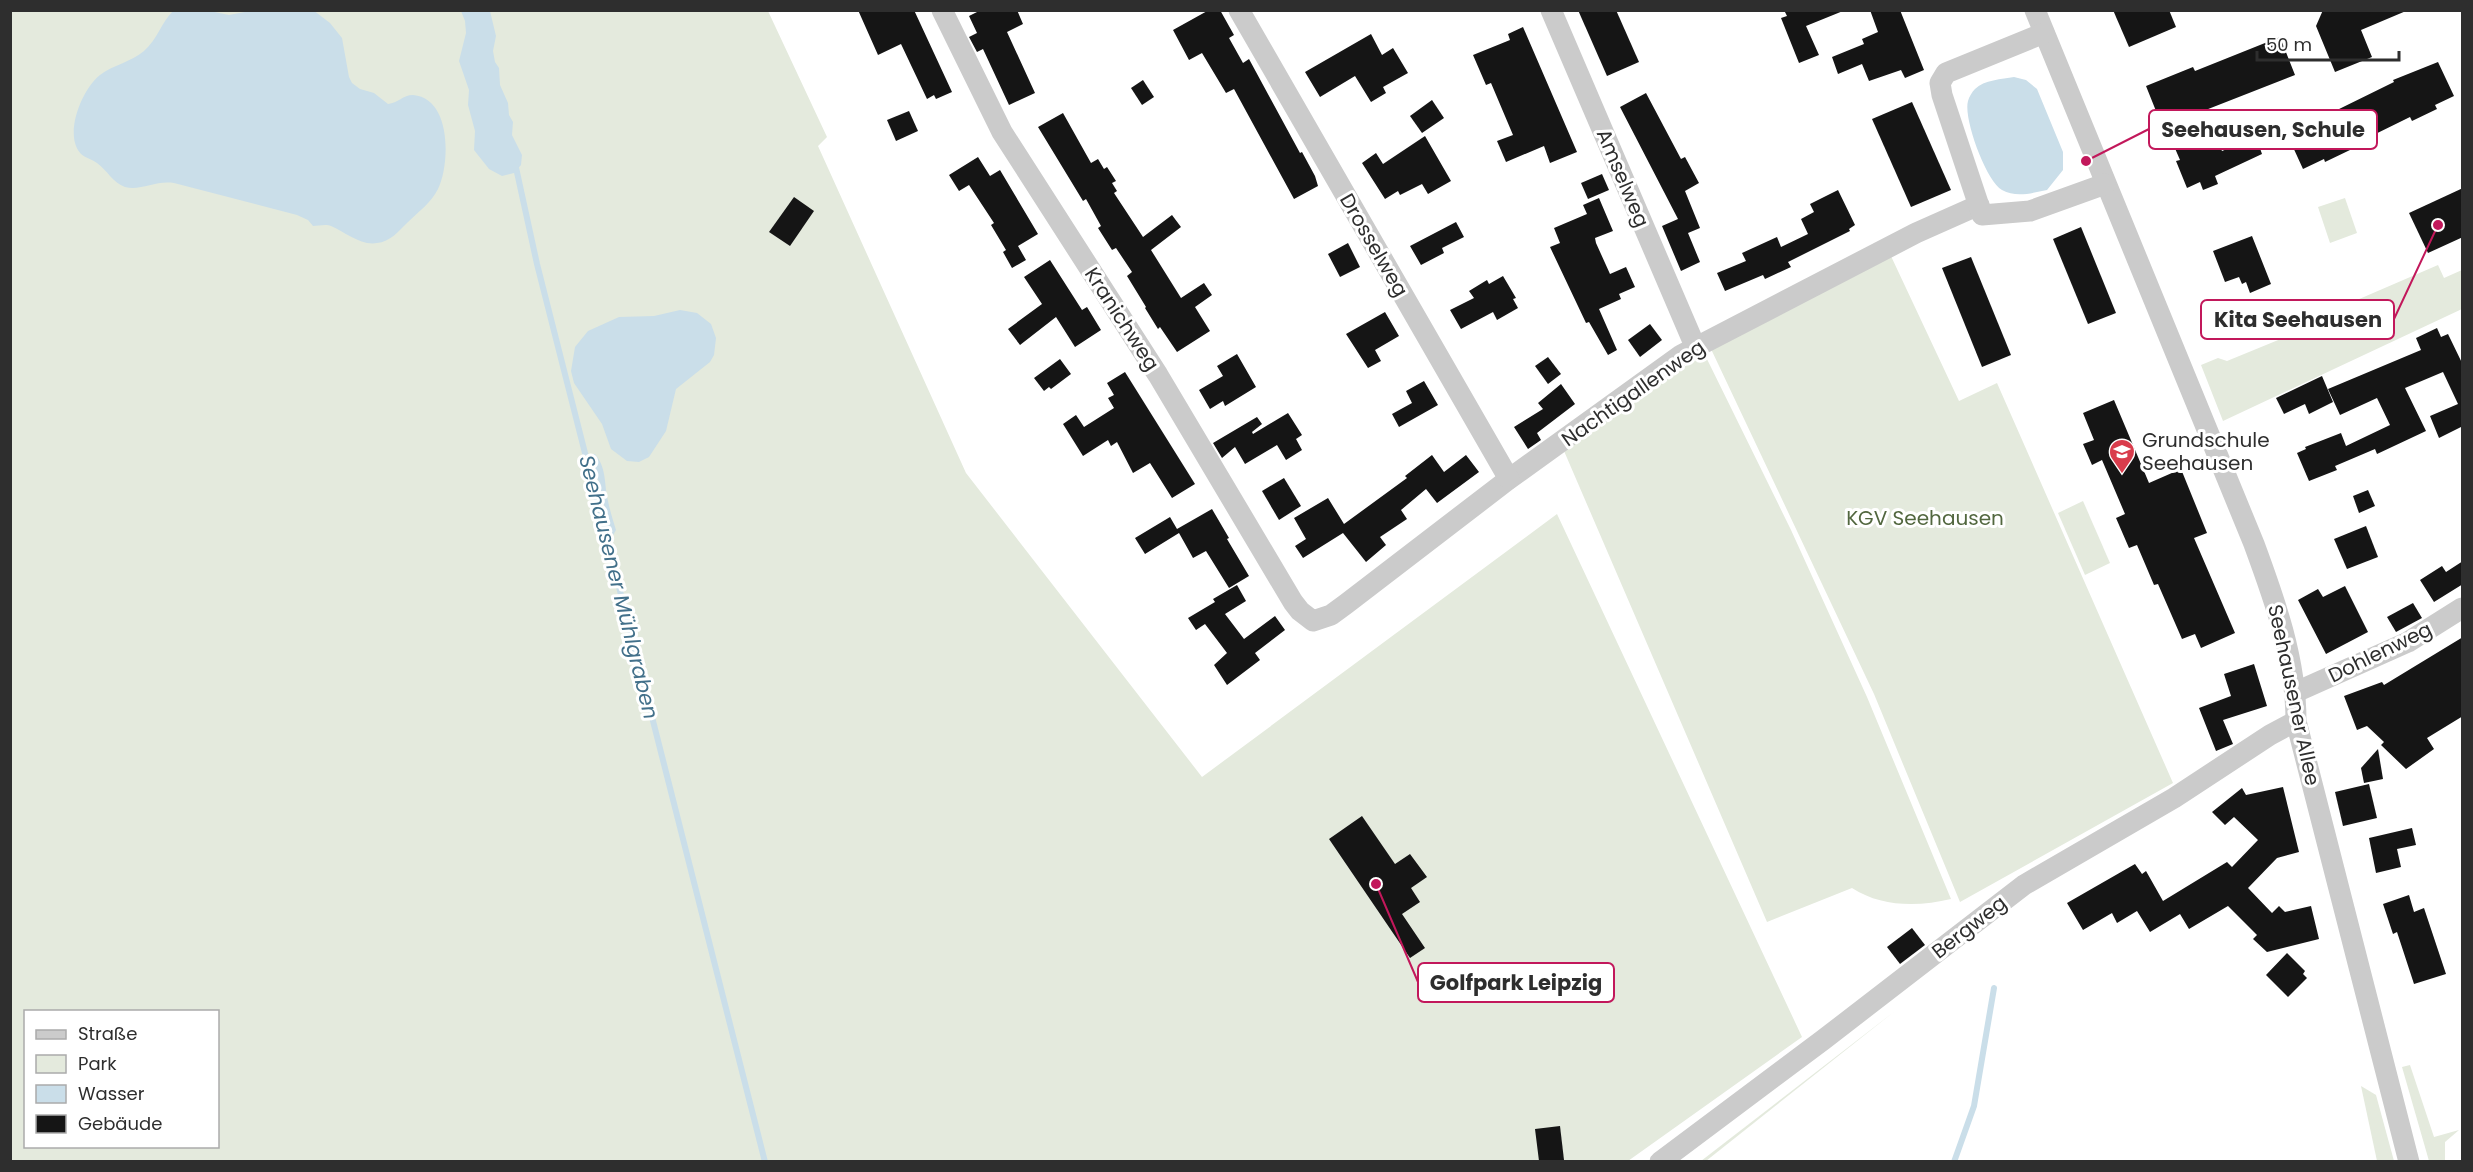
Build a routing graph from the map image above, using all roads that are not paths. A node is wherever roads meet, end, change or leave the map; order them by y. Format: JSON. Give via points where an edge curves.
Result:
{"nodes":[{"id":1,"x":942,"y":10,"type":"edge"},
{"id":2,"x":1239,"y":10,"type":"edge"},
{"id":3,"x":1551,"y":10,"type":"edge"},
{"id":4,"x":2035,"y":10,"type":"edge"},
{"id":5,"x":2044,"y":33,"type":"junction"},
{"id":6,"x":2105,"y":184,"type":"junction"},
{"id":7,"x":1979,"y":206,"type":"junction"},
{"id":8,"x":1695,"y":346,"type":"junction"},
{"id":9,"x":1509,"y":479,"type":"junction"},
{"id":10,"x":2463,"y":608,"type":"edge"},
{"id":11,"x":1313,"y":621,"type":"joint"},
{"id":12,"x":2296,"y":692,"type":"junction"},
{"id":13,"x":2296,"y":721,"type":"junction"},
{"id":14,"x":1660,"y":1161,"type":"edge"},
{"id":15,"x":2409,"y":1161,"type":"edge"}],
"edges":[{"from":1,"to":11,"type":"street","name":"Kranichweg","via":[[1002,132],[1158,375],[1293,602]]},
{"from":2,"to":9,"type":"street","name":"Drosselweg"},
{"from":3,"to":8,"type":"street","name":"Amselweg"},
{"from":4,"to":5,"type":"street","name":"Seehausener Allee"},
{"from":5,"to":6,"type":"street","name":"Seehausener Allee"},
{"from":5,"to":7,"type":"street","via":[[1946,73],[1940,82]]},
{"from":6,"to":7,"type":"street","via":[[2030,211],[1982,215]]},
{"from":6,"to":12,"type":"street","name":"Seehausener Allee","via":[[2254,544],[2275,600]]},
{"from":7,"to":8,"type":"street","name":"Nachtigallenweg","via":[[1916,233]]},
{"from":8,"to":9,"type":"street","name":"Nachtigallenweg"},
{"from":9,"to":11,"type":"street","name":"Nachtigallenweg","via":[[1347,604]]},
{"from":10,"to":12,"type":"street","name":"Dohlenweg","via":[[2408,642]]},
{"from":12,"to":13,"type":"street","name":"Seehausener Allee"},
{"from":13,"to":14,"type":"street","name":"Bergweg","via":[[2024,885]]},
{"from":13,"to":15,"type":"street","name":"Seehausener Allee"}]}
